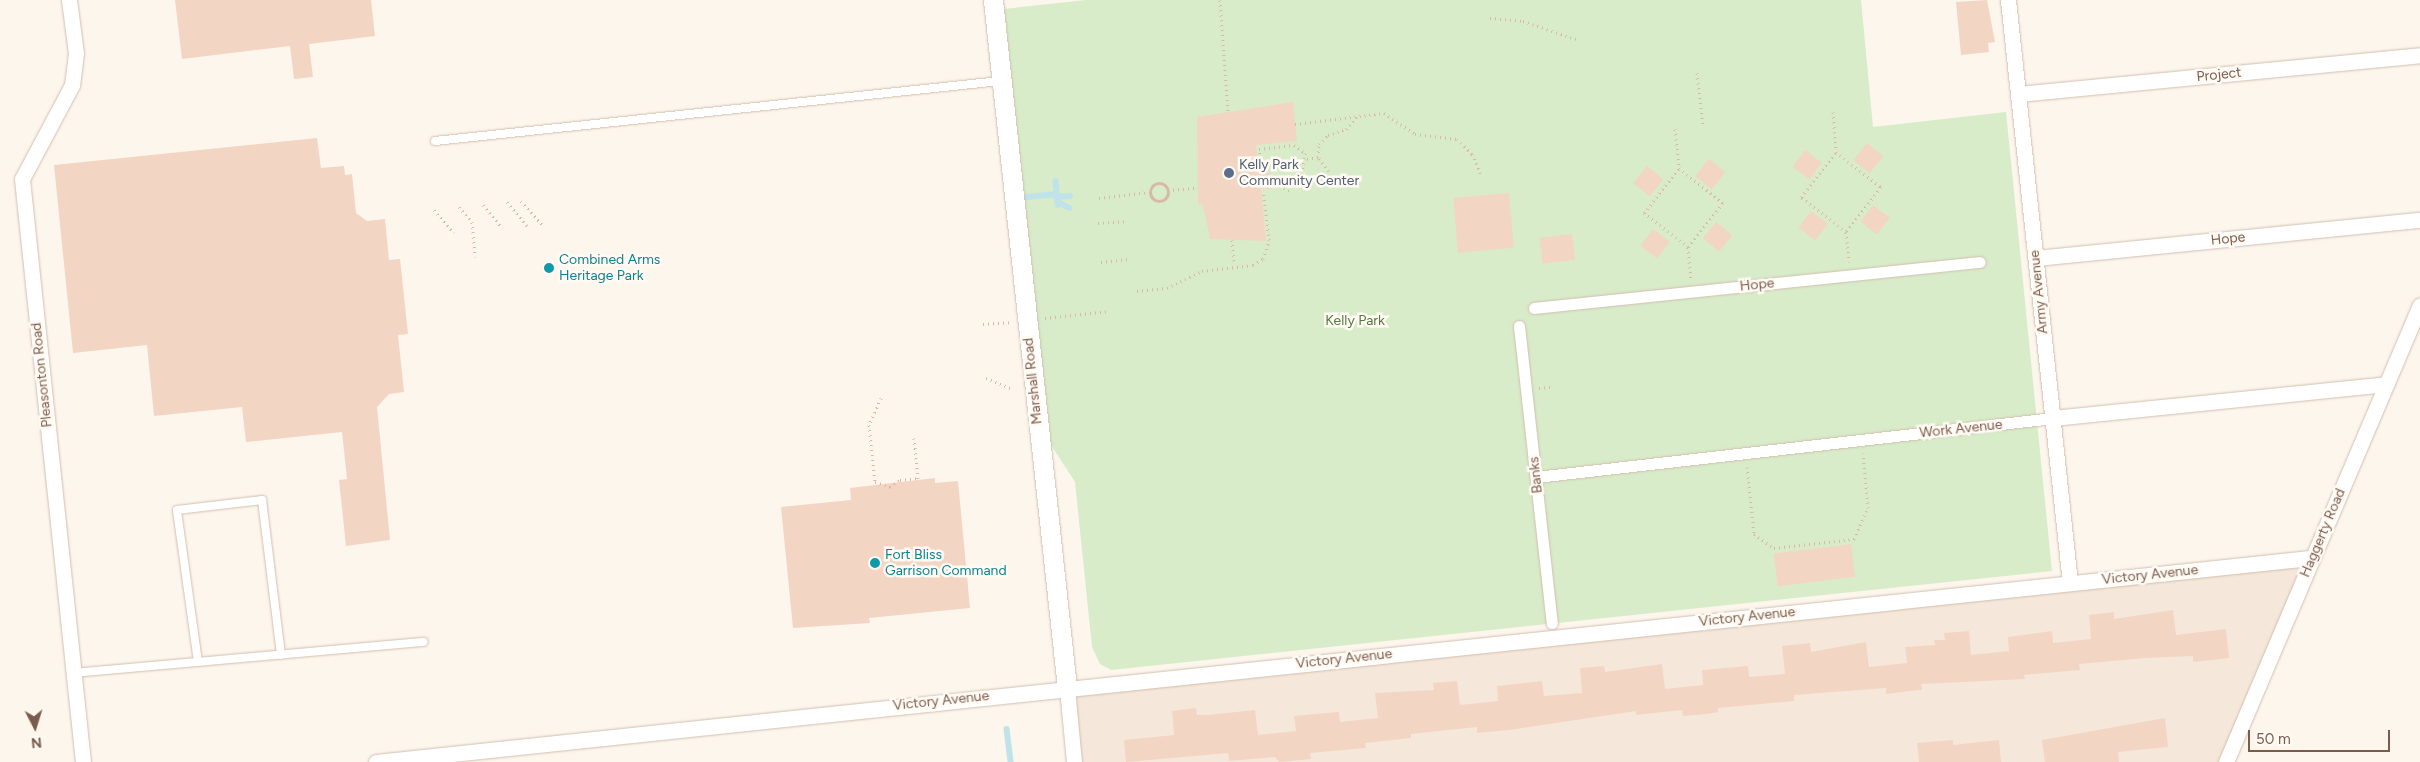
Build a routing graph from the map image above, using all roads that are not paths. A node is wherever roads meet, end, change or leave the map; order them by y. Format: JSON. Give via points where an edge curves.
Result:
{"nodes":[{"id":1,"x":69,"y":0,"type":"edge"},
{"id":2,"x":993,"y":0,"type":"edge"},
{"id":3,"x":2008,"y":0,"type":"edge"},
{"id":4,"x":2420,"y":55,"type":"edge"},
{"id":5,"x":1002,"y":80,"type":"junction"},
{"id":6,"x":2018,"y":94,"type":"junction"},
{"id":7,"x":435,"y":141,"type":"dead end"},
{"id":8,"x":2420,"y":220,"type":"edge"},
{"id":9,"x":2036,"y":258,"type":"junction"},
{"id":10,"x":1980,"y":262,"type":"dead end"},
{"id":11,"x":2420,"y":305,"type":"edge"},
{"id":12,"x":1534,"y":308,"type":"dead end"},
{"id":13,"x":1519,"y":326,"type":"dead end"},
{"id":14,"x":2386,"y":384,"type":"junction"},
{"id":15,"x":2053,"y":418,"type":"junction"},
{"id":16,"x":1536,"y":476,"type":"junction"},
{"id":17,"x":2312,"y":558,"type":"junction"},
{"id":18,"x":2070,"y":583,"type":"junction"},
{"id":19,"x":1552,"y":623,"type":"dead end"},
{"id":20,"x":424,"y":642,"type":"dead end"},
{"id":21,"x":281,"y":655,"type":"junction"},
{"id":22,"x":198,"y":662,"type":"junction"},
{"id":23,"x":74,"y":673,"type":"junction"},
{"id":24,"x":1067,"y":688,"type":"junction"},
{"id":25,"x":83,"y":762,"type":"edge"},
{"id":26,"x":376,"y":762,"type":"edge"},
{"id":27,"x":1074,"y":762,"type":"edge"},
{"id":28,"x":2226,"y":762,"type":"edge"}],
"edges":[{"from":1,"to":23,"type":"street","name":"Pleasonton Road","via":[[76,53],[72,85],[22,179]]},
{"from":2,"to":5,"type":"street","name":"Marshall Road"},
{"from":3,"to":6,"type":"street","name":"Army Avenue"},
{"from":4,"to":6,"type":"street","name":"Project"},
{"from":5,"to":7,"type":"lane"},
{"from":5,"to":24,"type":"street","name":"Marshall Road"},
{"from":6,"to":9,"type":"street","name":"Army Avenue"},
{"from":8,"to":9,"type":"street","name":"Hope"},
{"from":9,"to":15,"type":"street","name":"Army Avenue"},
{"from":10,"to":12,"type":"street","name":"Hope"},
{"from":11,"to":14,"type":"street","name":"Haggerty Road"},
{"from":13,"to":16,"type":"street","name":"Banks"},
{"from":14,"to":15,"type":"street","name":"Work Avenue"},
{"from":14,"to":17,"type":"street","name":"Haggerty Road"},
{"from":15,"to":16,"type":"street","name":"Work Avenue"},
{"from":15,"to":18,"type":"street","name":"Army Avenue"},
{"from":16,"to":19,"type":"street","name":"Banks"},
{"from":17,"to":18,"type":"street","name":"Victory Avenue"},
{"from":17,"to":28,"type":"street","name":"Haggerty Road"},
{"from":18,"to":24,"type":"street","name":"Victory Avenue"},
{"from":20,"to":21,"type":"lane"},
{"from":21,"to":22,"type":"lane"},
{"from":21,"to":22,"type":"lane","via":[[262,500],[177,510]]},
{"from":22,"to":23,"type":"lane"},
{"from":23,"to":25,"type":"street","name":"Pleasonton Road"},
{"from":24,"to":26,"type":"street","name":"Victory Avenue"},
{"from":24,"to":27,"type":"street","name":"Marshall Road"}]}
